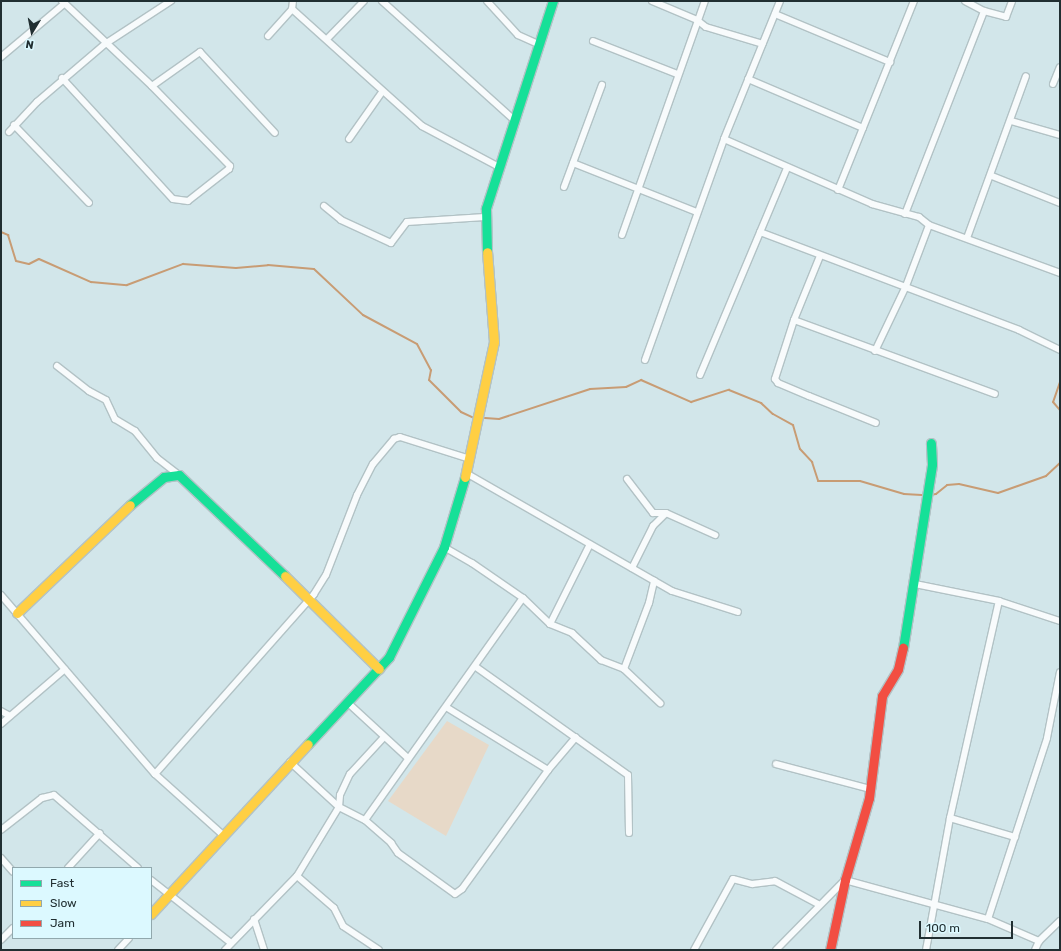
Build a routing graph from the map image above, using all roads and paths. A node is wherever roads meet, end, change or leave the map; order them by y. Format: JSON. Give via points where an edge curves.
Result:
{"nodes":[{"id":1,"x":171,"y":1,"type":"edge"},
{"id":2,"x":293,"y":1,"type":"edge"},
{"id":3,"x":364,"y":1,"type":"edge"},
{"id":4,"x":382,"y":1,"type":"edge"},
{"id":5,"x":487,"y":1,"type":"edge"},
{"id":6,"x":552,"y":1,"type":"edge"},
{"id":7,"x":652,"y":1,"type":"edge"},
{"id":8,"x":705,"y":1,"type":"edge"},
{"id":9,"x":780,"y":1,"type":"edge"},
{"id":10,"x":914,"y":1,"type":"edge"},
{"id":11,"x":965,"y":1,"type":"edge"},
{"id":12,"x":1012,"y":1,"type":"edge"},
{"id":13,"x":63,"y":2,"type":"edge"},
{"id":14,"x":292,"y":9,"type":"junction"},
{"id":15,"x":984,"y":12,"type":"junction"},
{"id":16,"x":775,"y":14,"type":"junction"},
{"id":17,"x":697,"y":20,"type":"junction"},
{"id":18,"x":268,"y":36,"type":"dead end"},
{"id":19,"x":327,"y":39,"type":"junction"},
{"id":20,"x":593,"y":41,"type":"dead end"},
{"id":21,"x":105,"y":44,"type":"junction"},
{"id":22,"x":538,"y":44,"type":"junction"},
{"id":23,"x":763,"y":44,"type":"junction"},
{"id":24,"x":1,"y":57,"type":"edge"},
{"id":25,"x":890,"y":62,"type":"junction"},
{"id":26,"x":1060,"y":67,"type":"edge"},
{"id":27,"x":678,"y":74,"type":"junction"},
{"id":28,"x":1026,"y":76,"type":"dead end"},
{"id":29,"x":62,"y":78,"type":"junction"},
{"id":30,"x":748,"y":78,"type":"junction"},
{"id":31,"x":1053,"y":84,"type":"dead end"},
{"id":32,"x":602,"y":85,"type":"dead end"},
{"id":33,"x":152,"y":86,"type":"junction"},
{"id":34,"x":382,"y":92,"type":"junction"},
{"id":35,"x":513,"y":119,"type":"junction"},
{"id":36,"x":1011,"y":121,"type":"junction"},
{"id":37,"x":14,"y":125,"type":"junction"},
{"id":38,"x":863,"y":128,"type":"junction"},
{"id":39,"x":9,"y":132,"type":"dead end"},
{"id":40,"x":275,"y":133,"type":"dead end"},
{"id":41,"x":1060,"y":135,"type":"edge"},
{"id":42,"x":349,"y":139,"type":"dead end"},
{"id":43,"x":724,"y":139,"type":"junction"},
{"id":44,"x":573,"y":163,"type":"junction"},
{"id":45,"x":499,"y":167,"type":"junction"},
{"id":46,"x":787,"y":168,"type":"junction"},
{"id":47,"x":992,"y":176,"type":"junction"},
{"id":48,"x":564,"y":187,"type":"dead end"},
{"id":49,"x":637,"y":190,"type":"junction"},
{"id":50,"x":838,"y":190,"type":"junction"},
{"id":51,"x":89,"y":203,"type":"dead end"},
{"id":52,"x":1060,"y":203,"type":"edge"},
{"id":53,"x":324,"y":206,"type":"dead end"},
{"id":54,"x":697,"y":212,"type":"junction"},
{"id":55,"x":905,"y":214,"type":"junction"},
{"id":56,"x":486,"y":217,"type":"junction"},
{"id":57,"x":929,"y":225,"type":"junction"},
{"id":58,"x":760,"y":232,"type":"junction"},
{"id":59,"x":622,"y":235,"type":"dead end"},
{"id":60,"x":967,"y":238,"type":"junction"},
{"id":61,"x":820,"y":256,"type":"junction"},
{"id":62,"x":1060,"y":273,"type":"edge"},
{"id":63,"x":906,"y":286,"type":"junction"},
{"id":64,"x":794,"y":320,"type":"junction"},
{"id":65,"x":1060,"y":350,"type":"edge"},
{"id":66,"x":875,"y":351,"type":"junction"},
{"id":67,"x":645,"y":360,"type":"dead end"},
{"id":68,"x":57,"y":366,"type":"dead end"},
{"id":69,"x":700,"y":375,"type":"dead end"},
{"id":70,"x":995,"y":394,"type":"dead end"},
{"id":71,"x":876,"y":423,"type":"dead end"},
{"id":72,"x":931,"y":443,"type":"dead end"},
{"id":73,"x":470,"y":459,"type":"junction"},
{"id":74,"x":165,"y":465,"type":"junction"},
{"id":75,"x":466,"y":473,"type":"junction"},
{"id":76,"x":179,"y":475,"type":"junction"},
{"id":77,"x":164,"y":477,"type":"junction"},
{"id":78,"x":627,"y":479,"type":"dead end"},
{"id":79,"x":666,"y":513,"type":"junction"},
{"id":80,"x":715,"y":535,"type":"dead end"},
{"id":81,"x":590,"y":544,"type":"junction"},
{"id":82,"x":444,"y":547,"type":"junction"},
{"id":83,"x":632,"y":568,"type":"junction"},
{"id":84,"x":654,"y":581,"type":"junction"},
{"id":85,"x":915,"y":584,"type":"junction"},
{"id":86,"x":1,"y":595,"type":"edge"},
{"id":87,"x":523,"y":598,"type":"junction"},
{"id":88,"x":310,"y":600,"type":"junction"},
{"id":89,"x":999,"y":601,"type":"junction"},
{"id":90,"x":738,"y":612,"type":"dead end"},
{"id":91,"x":17,"y":613,"type":"junction"},
{"id":92,"x":1060,"y":621,"type":"edge"},
{"id":93,"x":550,"y":624,"type":"junction"},
{"id":94,"x":476,"y":667,"type":"junction"},
{"id":95,"x":65,"y":669,"type":"junction"},
{"id":96,"x":379,"y":669,"type":"junction"},
{"id":97,"x":624,"y":669,"type":"junction"},
{"id":98,"x":1060,"y":672,"type":"edge"},
{"id":99,"x":347,"y":702,"type":"junction"},
{"id":100,"x":660,"y":703,"type":"dead end"},
{"id":101,"x":446,"y":707,"type":"junction"},
{"id":102,"x":1,"y":711,"type":"edge"},
{"id":103,"x":10,"y":716,"type":"junction"},
{"id":104,"x":1,"y":724,"type":"edge"},
{"id":105,"x":384,"y":737,"type":"junction"},
{"id":106,"x":576,"y":737,"type":"junction"},
{"id":107,"x":408,"y":758,"type":"junction"},
{"id":108,"x":290,"y":762,"type":"junction"},
{"id":109,"x":776,"y":764,"type":"dead end"},
{"id":110,"x":548,"y":770,"type":"junction"},
{"id":111,"x":156,"y":774,"type":"junction"},
{"id":112,"x":870,"y":789,"type":"junction"},
{"id":113,"x":339,"y":807,"type":"junction"},
{"id":114,"x":950,"y":818,"type":"junction"},
{"id":115,"x":365,"y":820,"type":"junction"},
{"id":116,"x":1,"y":830,"type":"edge"},
{"id":117,"x":100,"y":833,"type":"junction"},
{"id":118,"x":629,"y":833,"type":"dead end"},
{"id":119,"x":223,"y":835,"type":"junction"},
{"id":120,"x":1015,"y":837,"type":"junction"},
{"id":121,"x":1,"y":858,"type":"edge"},
{"id":122,"x":69,"y":867,"type":"edge"},
{"id":123,"x":137,"y":867,"type":"edge"},
{"id":124,"x":12,"y":871,"type":"edge"},
{"id":125,"x":297,"y":876,"type":"junction"},
{"id":126,"x":845,"y":880,"type":"junction"},
{"id":127,"x":152,"y":881,"type":"edge"},
{"id":128,"x":168,"y":895,"type":"junction"},
{"id":129,"x":818,"y":904,"type":"junction"},
{"id":130,"x":932,"y":905,"type":"junction"},
{"id":131,"x":152,"y":913,"type":"edge"},
{"id":132,"x":254,"y":919,"type":"junction"},
{"id":133,"x":988,"y":919,"type":"junction"},
{"id":134,"x":1060,"y":922,"type":"edge"},
{"id":135,"x":12,"y":929,"type":"edge"},
{"id":136,"x":128,"y":939,"type":"edge"},
{"id":137,"x":1,"y":940,"type":"edge"},
{"id":138,"x":1039,"y":941,"type":"junction"},
{"id":139,"x":231,"y":943,"type":"junction"},
{"id":140,"x":118,"y":950,"type":"edge"},
{"id":141,"x":225,"y":950,"type":"edge"},
{"id":142,"x":264,"y":950,"type":"edge"},
{"id":143,"x":379,"y":950,"type":"edge"},
{"id":144,"x":694,"y":950,"type":"edge"},
{"id":145,"x":776,"y":950,"type":"edge"},
{"id":146,"x":830,"y":950,"type":"edge"},
{"id":147,"x":926,"y":950,"type":"edge"},
{"id":148,"x":1035,"y":950,"type":"edge"}],
"edges":[{"from":1,"to":21,"type":"street"},
{"from":2,"to":14,"type":"street"},
{"from":3,"to":19,"type":"street"},
{"from":4,"to":35,"type":"street"},
{"from":5,"to":22,"type":"street","via":[[518,35]]},
{"from":6,"to":22,"type":"street"},
{"from":7,"to":17,"type":"street"},
{"from":8,"to":17,"type":"street"},
{"from":9,"to":16,"type":"street"},
{"from":10,"to":25,"type":"street"},
{"from":11,"to":15,"type":"street"},
{"from":12,"to":15,"type":"street","via":[[1008,16]]},
{"from":13,"to":21,"type":"street"},
{"from":13,"to":24,"type":"street"},
{"from":14,"to":18,"type":"street"},
{"from":14,"to":19,"type":"street"},
{"from":15,"to":55,"type":"street"},
{"from":16,"to":23,"type":"street"},
{"from":16,"to":25,"type":"street"},
{"from":17,"to":23,"type":"street","via":[[706,27]]},
{"from":17,"to":27,"type":"street"},
{"from":19,"to":34,"type":"street"},
{"from":20,"to":27,"type":"street"},
{"from":21,"to":29,"type":"street"},
{"from":21,"to":33,"type":"street"},
{"from":22,"to":35,"type":"street"},
{"from":23,"to":30,"type":"street"},
{"from":25,"to":38,"type":"street"},
{"from":26,"to":31,"type":"street"},
{"from":27,"to":49,"type":"street"},
{"from":28,"to":36,"type":"street"},
{"from":29,"to":33,"type":"street","via":[[173,199],[188,201],[230,166]]},
{"from":29,"to":37,"type":"street"},
{"from":30,"to":38,"type":"street"},
{"from":30,"to":43,"type":"street"},
{"from":32,"to":44,"type":"street"},
{"from":33,"to":40,"type":"street","via":[[200,52]]},
{"from":34,"to":42,"type":"street"},
{"from":34,"to":45,"type":"street","via":[[422,126]]},
{"from":35,"to":45,"type":"street"},
{"from":36,"to":41,"type":"street"},
{"from":36,"to":47,"type":"street"},
{"from":37,"to":39,"type":"street"},
{"from":37,"to":51,"type":"street"},
{"from":38,"to":50,"type":"street"},
{"from":43,"to":46,"type":"street"},
{"from":43,"to":54,"type":"street"},
{"from":44,"to":48,"type":"street"},
{"from":44,"to":49,"type":"street"},
{"from":45,"to":56,"type":"street"},
{"from":46,"to":50,"type":"street"},
{"from":46,"to":58,"type":"street"},
{"from":47,"to":52,"type":"street"},
{"from":47,"to":60,"type":"street"},
{"from":49,"to":54,"type":"street"},
{"from":49,"to":59,"type":"street"},
{"from":50,"to":55,"type":"street"},
{"from":53,"to":56,"type":"street","via":[[340,220],[391,243],[407,222]]},
{"from":54,"to":67,"type":"street"},
{"from":55,"to":57,"type":"street","via":[[920,217]]},
{"from":56,"to":73,"type":"street","via":[[494,342]]},
{"from":57,"to":60,"type":"street"},
{"from":57,"to":63,"type":"street"},
{"from":58,"to":61,"type":"street"},
{"from":58,"to":69,"type":"street"},
{"from":60,"to":62,"type":"street"},
{"from":61,"to":63,"type":"street"},
{"from":61,"to":64,"type":"street"},
{"from":63,"to":65,"type":"street","via":[[1020,330]]},
{"from":63,"to":66,"type":"street"},
{"from":64,"to":66,"type":"street"},
{"from":64,"to":71,"type":"street","via":[[776,381]]},
{"from":66,"to":70,"type":"street"},
{"from":68,"to":74,"type":"street","via":[[89,391],[106,400],[115,419],[135,431]]},
{"from":72,"to":85,"type":"street","via":[[932,464]]},
{"from":73,"to":75,"type":"street"},
{"from":73,"to":88,"type":"street","via":[[400,437],[394,439],[373,464],[357,495],[326,575]]},
{"from":74,"to":76,"type":"street"},
{"from":74,"to":77,"type":"street"},
{"from":75,"to":81,"type":"street"},
{"from":75,"to":82,"type":"street"},
{"from":76,"to":77,"type":"street"},
{"from":76,"to":88,"type":"street"},
{"from":77,"to":91,"type":"street","via":[[147,489]]},
{"from":78,"to":79,"type":"street","via":[[653,513]]},
{"from":79,"to":80,"type":"street"},
{"from":79,"to":83,"type":"street","via":[[653,526]]},
{"from":81,"to":83,"type":"street"},
{"from":81,"to":93,"type":"street"},
{"from":82,"to":87,"type":"street"},
{"from":82,"to":96,"type":"street","via":[[401,638]]},
{"from":83,"to":84,"type":"street"},
{"from":84,"to":90,"type":"street","via":[[681,596]]},
{"from":84,"to":97,"type":"street","via":[[649,603]]},
{"from":85,"to":89,"type":"street"},
{"from":85,"to":112,"type":"street","via":[[898,669],[882,696],[878,750]]},
{"from":86,"to":91,"type":"street"},
{"from":87,"to":93,"type":"street"},
{"from":87,"to":94,"type":"street"},
{"from":88,"to":96,"type":"street"},
{"from":88,"to":111,"type":"street"},
{"from":89,"to":92,"type":"street"},
{"from":89,"to":114,"type":"street"},
{"from":91,"to":95,"type":"street"},
{"from":93,"to":97,"type":"street","via":[[572,633],[601,660]]},
{"from":94,"to":101,"type":"street"},
{"from":94,"to":106,"type":"street"},
{"from":95,"to":103,"type":"street"},
{"from":95,"to":111,"type":"street"},
{"from":96,"to":99,"type":"street"},
{"from":97,"to":100,"type":"street"},
{"from":98,"to":120,"type":"street","via":[[1046,738]]},
{"from":99,"to":105,"type":"street"},
{"from":99,"to":108,"type":"street"},
{"from":101,"to":107,"type":"street"},
{"from":101,"to":110,"type":"street"},
{"from":102,"to":103,"type":"street"},
{"from":103,"to":104,"type":"street"},
{"from":105,"to":107,"type":"street"},
{"from":105,"to":113,"type":"street","via":[[350,774],[340,795]]},
{"from":106,"to":110,"type":"street"},
{"from":106,"to":118,"type":"street","via":[[628,774]]},
{"from":107,"to":115,"type":"street"},
{"from":108,"to":113,"type":"street"},
{"from":108,"to":119,"type":"street"},
{"from":109,"to":112,"type":"street"},
{"from":110,"to":115,"type":"street","via":[[462,889],[455,894],[398,853],[392,842]]},
{"from":111,"to":119,"type":"street"},
{"from":112,"to":126,"type":"street"},
{"from":113,"to":115,"type":"street"},
{"from":113,"to":125,"type":"street"},
{"from":114,"to":120,"type":"street"},
{"from":114,"to":130,"type":"street"},
{"from":116,"to":117,"type":"street","via":[[22,812],[50,794]]},
{"from":117,"to":122,"type":"street"},
{"from":117,"to":123,"type":"street"},
{"from":119,"to":128,"type":"street"},
{"from":120,"to":133,"type":"street"},
{"from":121,"to":124,"type":"street"},
{"from":125,"to":132,"type":"street"},
{"from":125,"to":143,"type":"street","via":[[334,908],[343,926]]},
{"from":126,"to":129,"type":"street"},
{"from":126,"to":130,"type":"street"},
{"from":126,"to":146,"type":"street"},
{"from":127,"to":128,"type":"street"},
{"from":128,"to":131,"type":"street"},
{"from":128,"to":139,"type":"street"},
{"from":129,"to":144,"type":"street","via":[[775,881],[752,884],[733,878]]},
{"from":129,"to":145,"type":"street"},
{"from":130,"to":133,"type":"street"},
{"from":130,"to":147,"type":"street"},
{"from":132,"to":139,"type":"street"},
{"from":132,"to":142,"type":"street"},
{"from":133,"to":138,"type":"street"},
{"from":134,"to":138,"type":"street"},
{"from":135,"to":137,"type":"street"},
{"from":136,"to":140,"type":"street"},
{"from":138,"to":148,"type":"street"},
{"from":139,"to":141,"type":"street"}]}
